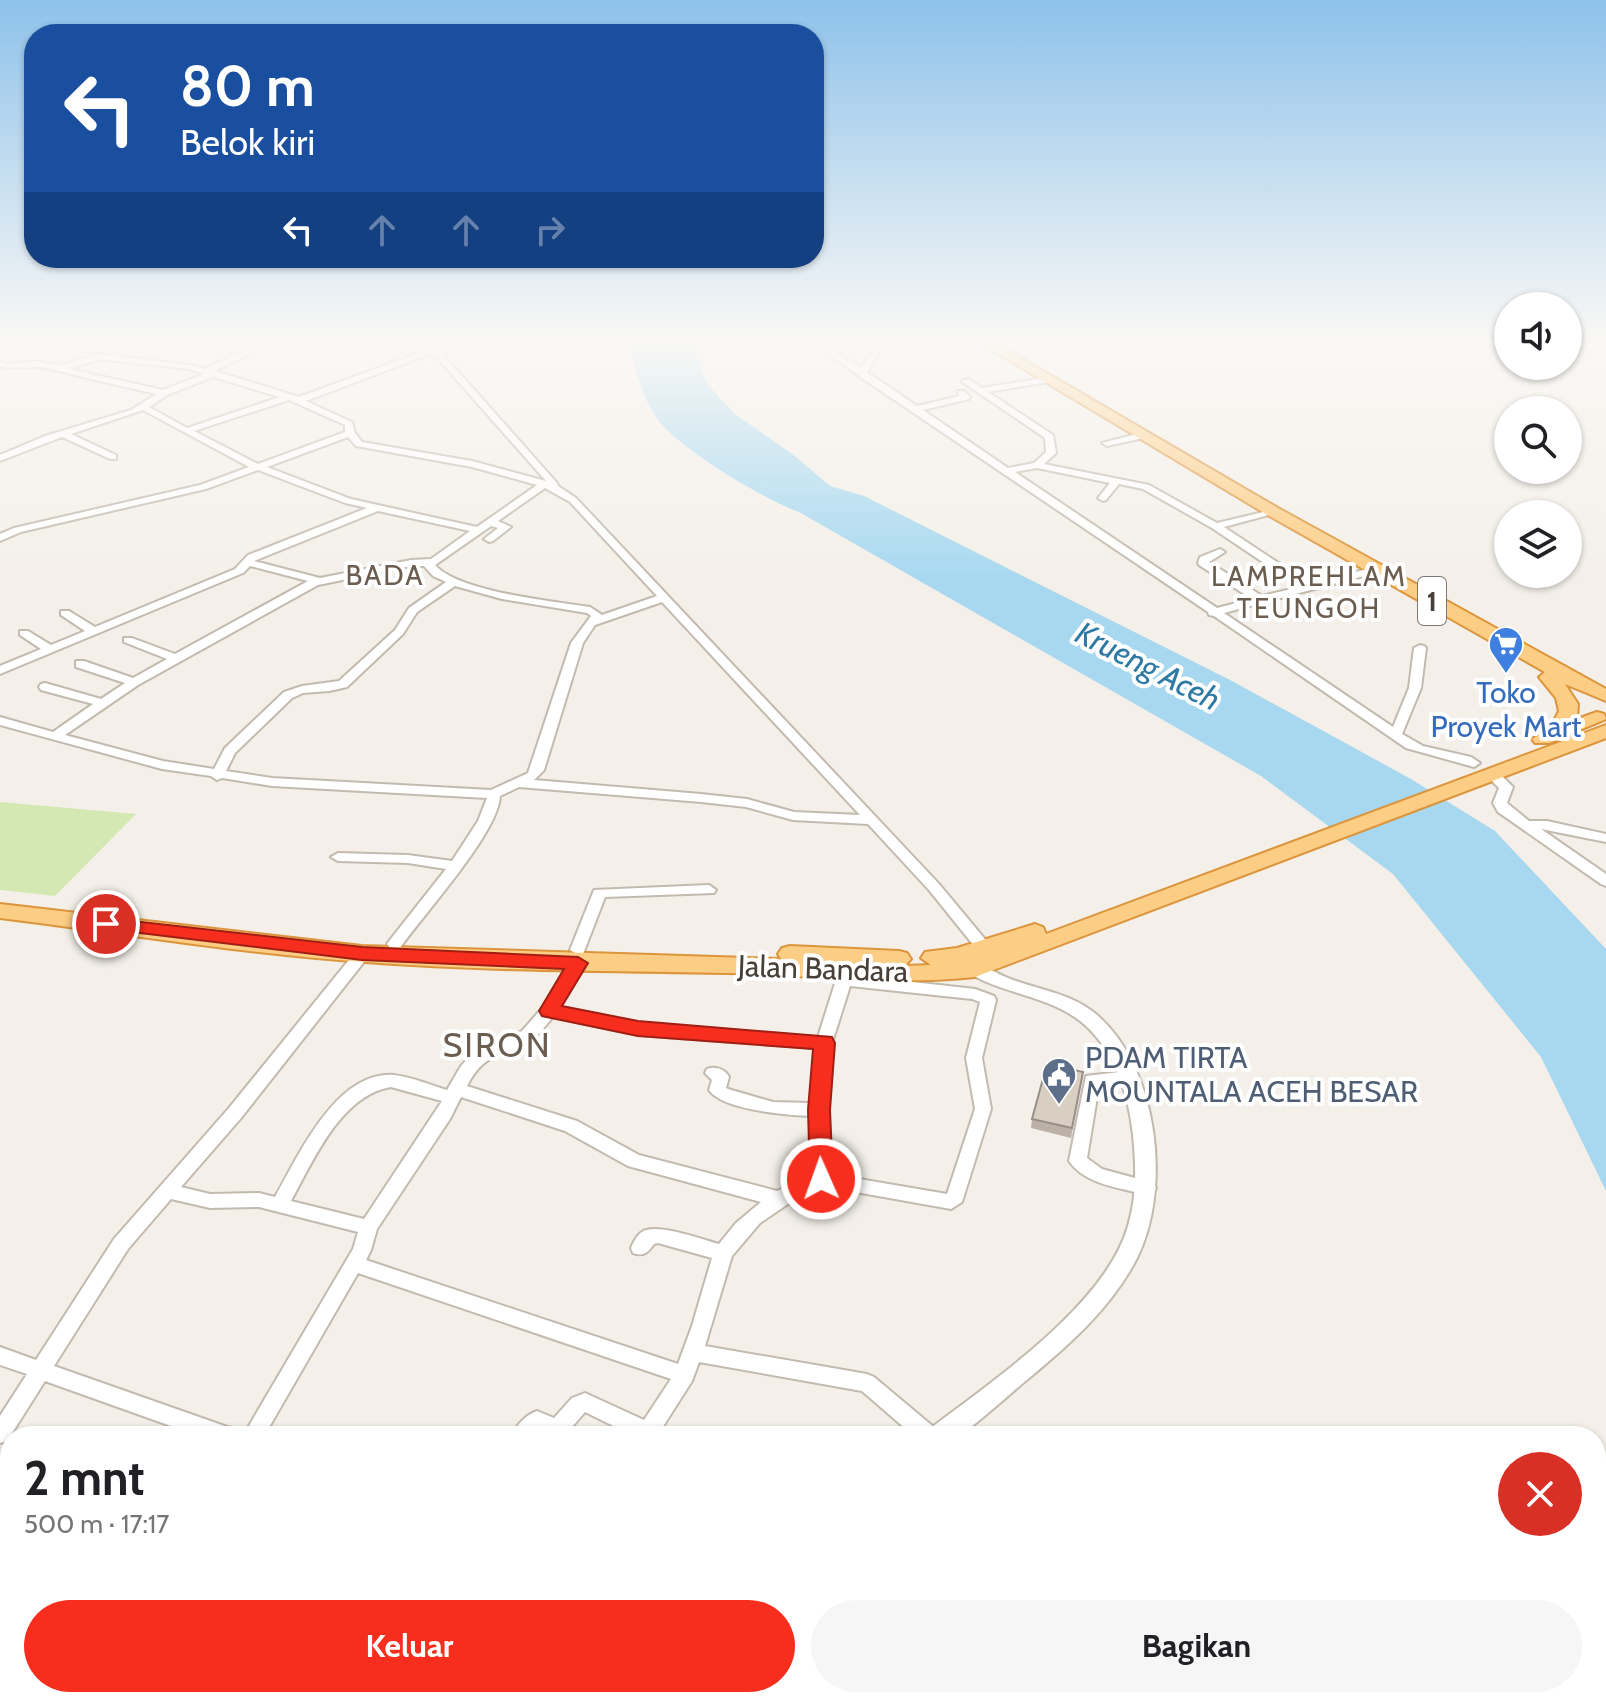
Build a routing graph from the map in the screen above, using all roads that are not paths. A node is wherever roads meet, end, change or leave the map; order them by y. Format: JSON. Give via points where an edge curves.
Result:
{"nodes":[{"id":1,"x":108,"y":420,"type":"edge"},
{"id":2,"x":168,"y":420,"type":"edge"},
{"id":3,"x":223,"y":420,"type":"edge"},
{"id":4,"x":340,"y":420,"type":"edge"},
{"id":5,"x":494,"y":420,"type":"edge"},
{"id":6,"x":931,"y":420,"type":"edge"},
{"id":7,"x":1024,"y":420,"type":"edge"},
{"id":8,"x":1118,"y":420,"type":"edge"},
{"id":9,"x":189,"y":430,"type":"junction"},
{"id":10,"x":350,"y":433,"type":"junction"},
{"id":11,"x":66,"y":435,"type":"junction"},
{"id":12,"x":1145,"y":435,"type":"junction"},
{"id":13,"x":1107,"y":443,"type":"dead end"},
{"id":14,"x":113,"y":457,"type":"dead end"},
{"id":15,"x":0,"y":458,"type":"edge"},
{"id":16,"x":1037,"y":465,"type":"junction"},
{"id":17,"x":258,"y":467,"type":"junction"},
{"id":18,"x":1005,"y":471,"type":"junction"},
{"id":19,"x":1117,"y":480,"type":"junction"},
{"id":20,"x":549,"y":485,"type":"junction"},
{"id":21,"x":1103,"y":498,"type":"dead end"},
{"id":22,"x":376,"y":508,"type":"junction"},
{"id":23,"x":1272,"y":511,"type":"junction"},
{"id":24,"x":489,"y":522,"type":"junction"},
{"id":25,"x":1216,"y":526,"type":"junction"},
{"id":26,"x":478,"y":530,"type":"junction"},
{"id":27,"x":0,"y":538,"type":"edge"},
{"id":28,"x":489,"y":539,"type":"dead end"},
{"id":29,"x":1220,"y":552,"type":"dead end"},
{"id":30,"x":1343,"y":552,"type":"junction"},
{"id":31,"x":247,"y":562,"type":"junction"},
{"id":32,"x":428,"y":564,"type":"junction"},
{"id":33,"x":1371,"y":571,"type":"junction"},
{"id":34,"x":320,"y":581,"type":"junction"},
{"id":35,"x":455,"y":581,"type":"junction"},
{"id":36,"x":1309,"y":588,"type":"junction"},
{"id":37,"x":663,"y":598,"type":"junction"},
{"id":38,"x":1262,"y":601,"type":"junction"},
{"id":39,"x":65,"y":613,"type":"dead end"},
{"id":40,"x":1213,"y":613,"type":"junction"},
{"id":41,"x":591,"y":623,"type":"junction"},
{"id":42,"x":94,"y":631,"type":"junction"},
{"id":43,"x":24,"y":633,"type":"dead end"},
{"id":44,"x":128,"y":640,"type":"dead end"},
{"id":45,"x":1420,"y":648,"type":"dead end"},
{"id":46,"x":49,"y":649,"type":"junction"},
{"id":47,"x":177,"y":659,"type":"junction"},
{"id":48,"x":80,"y":664,"type":"dead end"},
{"id":49,"x":2,"y":667,"type":"edge"},
{"id":50,"x":1548,"y":677,"type":"junction"},
{"id":51,"x":134,"y":682,"type":"junction"},
{"id":52,"x":45,"y":687,"type":"dead end"},
{"id":53,"x":102,"y":703,"type":"junction"},
{"id":54,"x":1602,"y":713,"type":"edge"},
{"id":55,"x":0,"y":721,"type":"edge"},
{"id":56,"x":1396,"y":734,"type":"junction"},
{"id":57,"x":1556,"y":734,"type":"junction"},
{"id":58,"x":54,"y":737,"type":"junction"},
{"id":59,"x":1482,"y":768,"type":"junction"},
{"id":60,"x":217,"y":776,"type":"junction"},
{"id":61,"x":519,"y":783,"type":"junction"},
{"id":62,"x":493,"y":794,"type":"junction"},
{"id":63,"x":870,"y":820,"type":"junction"},
{"id":64,"x":1527,"y":825,"type":"junction"},
{"id":65,"x":1606,"y":838,"type":"edge"},
{"id":66,"x":338,"y":857,"type":"dead end"},
{"id":67,"x":453,"y":866,"type":"junction"},
{"id":68,"x":1606,"y":881,"type":"edge"},
{"id":69,"x":709,"y":890,"type":"dead end"},
{"id":70,"x":0,"y":899,"type":"edge"},
{"id":71,"x":0,"y":911,"type":"edge"},
{"id":72,"x":395,"y":944,"type":"junction"},
{"id":73,"x":362,"y":954,"type":"junction"},
{"id":74,"x":578,"y":956,"type":"junction"},
{"id":75,"x":766,"y":959,"type":"junction"},
{"id":76,"x":984,"y":974,"type":"junction"},
{"id":77,"x":843,"y":976,"type":"junction"},
{"id":78,"x":549,"y":1011,"type":"junction"},
{"id":79,"x":824,"y":1043,"type":"junction"},
{"id":80,"x":713,"y":1073,"type":"dead end"},
{"id":81,"x":1128,"y":1077,"type":"junction"},
{"id":82,"x":453,"y":1093,"type":"junction"},
{"id":83,"x":819,"y":1110,"type":"junction"},
{"id":84,"x":821,"y":1179,"type":"junction"},
{"id":85,"x":1147,"y":1188,"type":"junction"},
{"id":86,"x":166,"y":1191,"type":"junction"},
{"id":87,"x":779,"y":1199,"type":"junction"},
{"id":88,"x":279,"y":1205,"type":"junction"},
{"id":89,"x":368,"y":1227,"type":"junction"},
{"id":90,"x":640,"y":1248,"type":"dead end"},
{"id":91,"x":723,"y":1253,"type":"junction"},
{"id":92,"x":354,"y":1264,"type":"junction"},
{"id":93,"x":695,"y":1353,"type":"junction"},
{"id":94,"x":0,"y":1356,"type":"edge"},
{"id":95,"x":42,"y":1369,"type":"junction"},
{"id":96,"x":685,"y":1375,"type":"junction"},
{"id":97,"x":5,"y":1426,"type":"edge"},
{"id":98,"x":199,"y":1426,"type":"edge"},
{"id":99,"x":259,"y":1426,"type":"edge"},
{"id":100,"x":531,"y":1426,"type":"edge"},
{"id":101,"x":549,"y":1426,"type":"edge"},
{"id":102,"x":560,"y":1426,"type":"edge"},
{"id":103,"x":631,"y":1426,"type":"edge"},
{"id":104,"x":652,"y":1426,"type":"edge"},
{"id":105,"x":917,"y":1426,"type":"edge"},
{"id":106,"x":951,"y":1426,"type":"edge"}],
"edges":[{"from":1,"to":11,"type":"street"},
{"from":2,"to":9,"type":"street"},
{"from":3,"to":9,"type":"street"},
{"from":4,"to":10,"type":"street","via":[[349,424]]},
{"from":5,"to":20,"type":"street"},
{"from":6,"to":18,"type":"street"},
{"from":7,"to":16,"type":"street","via":[[1050,437],[1051,453]]},
{"from":8,"to":12,"type":"highway","number":"1"},
{"from":9,"to":17,"type":"street"},
{"from":10,"to":17,"type":"street"},
{"from":10,"to":20,"type":"street","via":[[359,444],[448,459]]},
{"from":11,"to":14,"type":"street"},
{"from":11,"to":15,"type":"street"},
{"from":12,"to":13,"type":"street"},
{"from":12,"to":23,"type":"highway","number":"1"},
{"from":16,"to":18,"type":"street"},
{"from":16,"to":19,"type":"street"},
{"from":17,"to":22,"type":"street"},
{"from":17,"to":27,"type":"street","via":[[203,487]]},
{"from":18,"to":40,"type":"street"},
{"from":19,"to":21,"type":"street"},
{"from":19,"to":25,"type":"street","via":[[1146,487]]},
{"from":20,"to":24,"type":"street"},
{"from":20,"to":37,"type":"street","via":[[573,500]]},
{"from":22,"to":26,"type":"street"},
{"from":22,"to":31,"type":"street"},
{"from":23,"to":25,"type":"street"},
{"from":23,"to":30,"type":"highway","number":"1"},
{"from":24,"to":26,"type":"street"},
{"from":24,"to":28,"type":"street","via":[[506,527]]},
{"from":25,"to":36,"type":"street"},
{"from":26,"to":32,"type":"street"},
{"from":29,"to":38,"type":"street","via":[[1202,561]]},
{"from":30,"to":33,"type":"highway","number":"1"},
{"from":30,"to":54,"type":"highway","number":"1","via":[[1588,689]]},
{"from":31,"to":34,"type":"street"},
{"from":31,"to":42,"type":"street","via":[[239,571]]},
{"from":32,"to":34,"type":"street"},
{"from":32,"to":35,"type":"street","via":[[430,570]]},
{"from":33,"to":36,"type":"street"},
{"from":33,"to":50,"type":"highway","number":"1"},
{"from":34,"to":47,"type":"street"},
{"from":35,"to":41,"type":"street","via":[[522,601],[590,610],[597,616]]},
{"from":35,"to":60,"type":"street","via":[[413,610],[399,632],[343,684],[296,689],[288,695],[230,751]]},
{"from":36,"to":38,"type":"street"},
{"from":37,"to":41,"type":"street"},
{"from":37,"to":63,"type":"street"},
{"from":38,"to":40,"type":"street"},
{"from":39,"to":42,"type":"street"},
{"from":40,"to":56,"type":"street"},
{"from":41,"to":61,"type":"street","via":[[577,643],[537,770]]},
{"from":42,"to":46,"type":"street"},
{"from":43,"to":46,"type":"street"},
{"from":44,"to":47,"type":"street"},
{"from":45,"to":56,"type":"street","via":[[1415,688]]},
{"from":46,"to":49,"type":"street"},
{"from":47,"to":51,"type":"street"},
{"from":48,"to":51,"type":"street"},
{"from":50,"to":54,"type":"highway","number":"1"},
{"from":50,"to":57,"type":"highway","via":[[1564,692],[1570,709],[1569,721]]},
{"from":51,"to":53,"type":"street"},
{"from":52,"to":53,"type":"street"},
{"from":53,"to":58,"type":"street"},
{"from":54,"to":57,"type":"highway","name":"Jalan Bandara"},
{"from":54,"to":59,"type":"highway","name":"Jalan Bandara"},
{"from":55,"to":58,"type":"street"},
{"from":56,"to":59,"type":"street","via":[[1424,751],[1457,756]]},
{"from":57,"to":59,"type":"highway","name":"Jalan Bandara"},
{"from":58,"to":60,"type":"street"},
{"from":59,"to":64,"type":"street","via":[[1506,787],[1503,809]]},
{"from":59,"to":76,"type":"highway","name":"Jalan Bandara","via":[[1013,948]]},
{"from":60,"to":62,"type":"street","via":[[322,787]]},
{"from":61,"to":62,"type":"street"},
{"from":61,"to":63,"type":"street","via":[[701,798],[793,816]]},
{"from":62,"to":67,"type":"street","via":[[478,839]]},
{"from":63,"to":76,"type":"street","via":[[934,887]]},
{"from":64,"to":65,"type":"street"},
{"from":64,"to":68,"type":"street"},
{"from":66,"to":67,"type":"street"},
{"from":67,"to":72,"type":"street"},
{"from":69,"to":74,"type":"street","via":[[599,893]]},
{"from":70,"to":72,"type":"highway","name":"Jalan Bandara"},
{"from":71,"to":73,"type":"highway","name":"Jalan Bandara"},
{"from":72,"to":74,"type":"highway","name":"Jalan Bandara"},
{"from":73,"to":74,"type":"highway","name":"Jalan Bandara"},
{"from":73,"to":86,"type":"street"},
{"from":74,"to":75,"type":"highway","name":"Jalan Bandara"},
{"from":74,"to":78,"type":"street"},
{"from":75,"to":76,"type":"highway","name":"Jalan Bandara","via":[[958,956]]},
{"from":75,"to":77,"type":"highway","name":"Jalan Bandara"},
{"from":76,"to":77,"type":"highway","name":"Jalan Bandara"},
{"from":76,"to":81,"type":"street","via":[[1089,1018]]},
{"from":76,"to":84,"type":"street","via":[[989,1004],[974,1058],[983,1109],[956,1197],[944,1202]]},
{"from":77,"to":79,"type":"street"},
{"from":78,"to":79,"type":"street","via":[[638,1029]]},
{"from":78,"to":82,"type":"street","via":[[528,1035],[478,1057]]},
{"from":79,"to":83,"type":"street"},
{"from":80,"to":83,"type":"street","via":[[721,1077],[717,1090],[723,1094],[773,1108]]},
{"from":81,"to":85,"type":"street","via":[[1140,1113]]},
{"from":81,"to":85,"type":"street","via":[[1092,1080],[1078,1161],[1096,1174]]},
{"from":82,"to":87,"type":"street","via":[[571,1126],[634,1161]]},
{"from":82,"to":88,"type":"street","via":[[389,1081],[355,1092]]},
{"from":82,"to":89,"type":"street"},
{"from":83,"to":84,"type":"street"},
{"from":84,"to":87,"type":"street"},
{"from":85,"to":106,"type":"street","via":[[1133,1250],[1111,1286],[1075,1324]]},
{"from":86,"to":88,"type":"street","via":[[210,1201],[245,1198]]},
{"from":86,"to":95,"type":"street","via":[[121,1244]]},
{"from":87,"to":91,"type":"street","via":[[740,1229]]},
{"from":88,"to":89,"type":"street"},
{"from":89,"to":92,"type":"street"},
{"from":90,"to":91,"type":"street","via":[[649,1237],[658,1236]]},
{"from":91,"to":93,"type":"street"},
{"from":92,"to":96,"type":"street"},
{"from":92,"to":99,"type":"street"},
{"from":93,"to":96,"type":"street"},
{"from":93,"to":105,"type":"street","via":[[867,1383]]},
{"from":94,"to":95,"type":"street"},
{"from":95,"to":97,"type":"street"},
{"from":95,"to":98,"type":"street"},
{"from":96,"to":104,"type":"street"},
{"from":100,"to":101,"type":"street","via":[[537,1420]]},
{"from":102,"to":103,"type":"street","via":[[585,1402]]}]}
